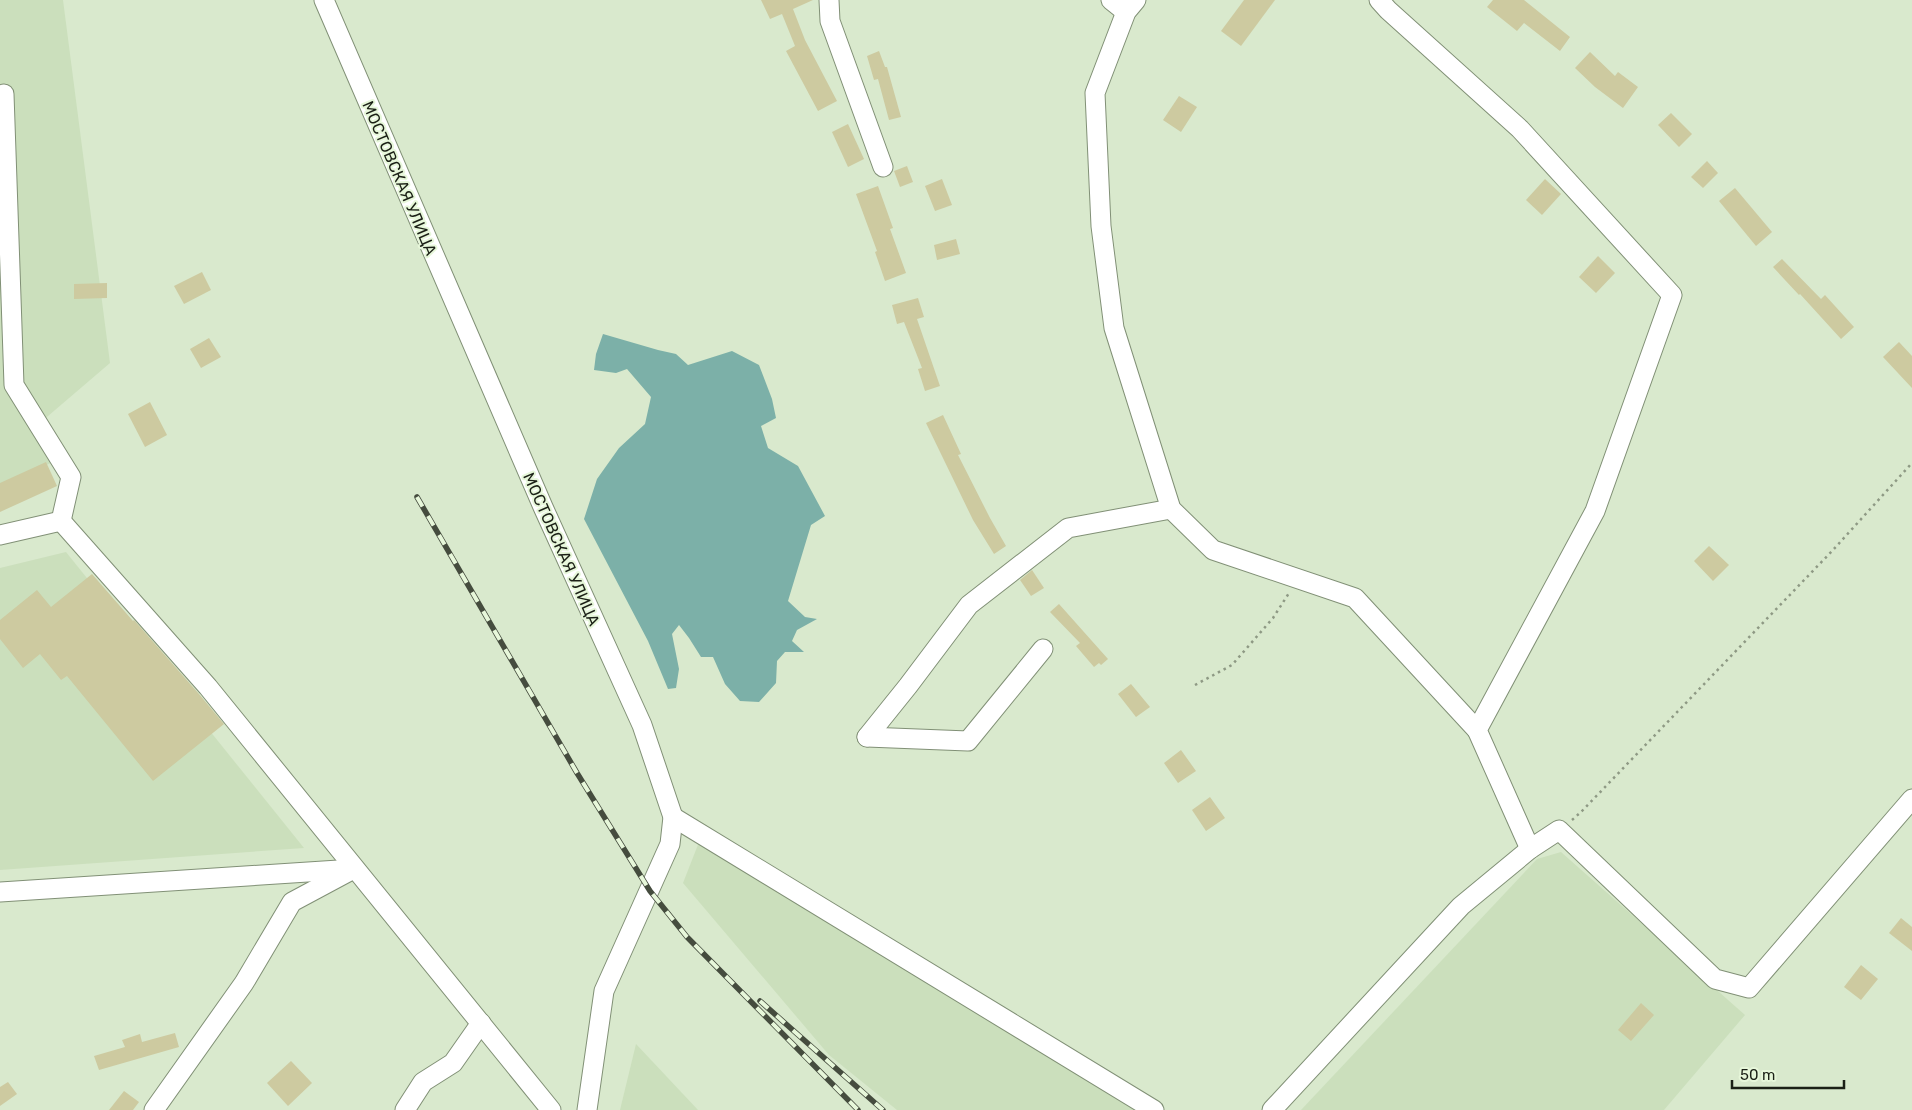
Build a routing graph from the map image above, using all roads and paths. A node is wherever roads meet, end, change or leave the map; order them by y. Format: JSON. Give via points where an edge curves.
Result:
{"nodes":[{"id":1,"x":324,"y":0,"type":"edge"},
{"id":2,"x":829,"y":0,"type":"edge"},
{"id":3,"x":1111,"y":0,"type":"edge"},
{"id":4,"x":1379,"y":0,"type":"edge"},
{"id":5,"x":1131,"y":6,"type":"edge"},
{"id":6,"x":4,"y":94,"type":"dead end"},
{"id":7,"x":883,"y":167,"type":"dead end"},
{"id":8,"x":1912,"y":462,"type":"edge"},
{"id":9,"x":1171,"y":509,"type":"junction"},
{"id":10,"x":61,"y":520,"type":"junction"},
{"id":11,"x":0,"y":535,"type":"edge"},
{"id":12,"x":1298,"y":578,"type":"junction"},
{"id":13,"x":1043,"y":649,"type":"dead end"},
{"id":14,"x":1194,"y":685,"type":"dead end"},
{"id":15,"x":1477,"y":730,"type":"junction"},
{"id":16,"x":1912,"y":799,"type":"edge"},
{"id":17,"x":673,"y":818,"type":"junction"},
{"id":18,"x":1559,"y":830,"type":"junction"},
{"id":19,"x":1530,"y":849,"type":"junction"},
{"id":20,"x":354,"y":869,"type":"junction"},
{"id":21,"x":0,"y":892,"type":"edge"},
{"id":22,"x":481,"y":1024,"type":"junction"},
{"id":23,"x":154,"y":1110,"type":"edge"},
{"id":24,"x":405,"y":1110,"type":"edge"},
{"id":25,"x":550,"y":1110,"type":"edge"},
{"id":26,"x":587,"y":1110,"type":"edge"},
{"id":27,"x":1154,"y":1110,"type":"edge"},
{"id":28,"x":1272,"y":1110,"type":"edge"}],
"edges":[{"from":1,"to":17,"type":"street","name":"МОСТОВСКАЯ УЛИЦА","via":[[543,507],[642,725]]},
{"from":2,"to":7,"type":"street","via":[[830,21]]},
{"from":3,"to":5,"type":"street"},
{"from":4,"to":15,"type":"street","via":[[1520,129],[1672,295],[1594,511]]},
{"from":5,"to":9,"type":"street","via":[[1095,93],[1101,226],[1114,328]]},
{"from":6,"to":10,"type":"street","via":[[14,385],[71,477]]},
{"from":8,"to":18,"type":"path","via":[[1833,550],[1629,763]]},
{"from":9,"to":12,"type":"street","via":[[1213,550]]},
{"from":9,"to":13,"type":"street","via":[[1068,528],[969,605],[867,737],[968,741]]},
{"from":10,"to":11,"type":"street"},
{"from":10,"to":20,"type":"street","via":[[208,688]]},
{"from":12,"to":14,"type":"path","via":[[1273,618],[1232,665]]},
{"from":12,"to":15,"type":"street","via":[[1355,598]]},
{"from":15,"to":19,"type":"street"},
{"from":16,"to":18,"type":"street","via":[[1749,988],[1714,979]]},
{"from":17,"to":26,"type":"street","name":"МОСТОВСКАЯ УЛИЦА","via":[[670,844],[604,991]]},
{"from":17,"to":27,"type":"street"},
{"from":18,"to":19,"type":"street"},
{"from":19,"to":28,"type":"street","via":[[1461,906]]},
{"from":20,"to":21,"type":"street"},
{"from":20,"to":22,"type":"street"},
{"from":20,"to":23,"type":"street","via":[[292,902],[244,983]]},
{"from":22,"to":24,"type":"street","via":[[453,1063],[423,1082]]},
{"from":22,"to":25,"type":"street"}]}
